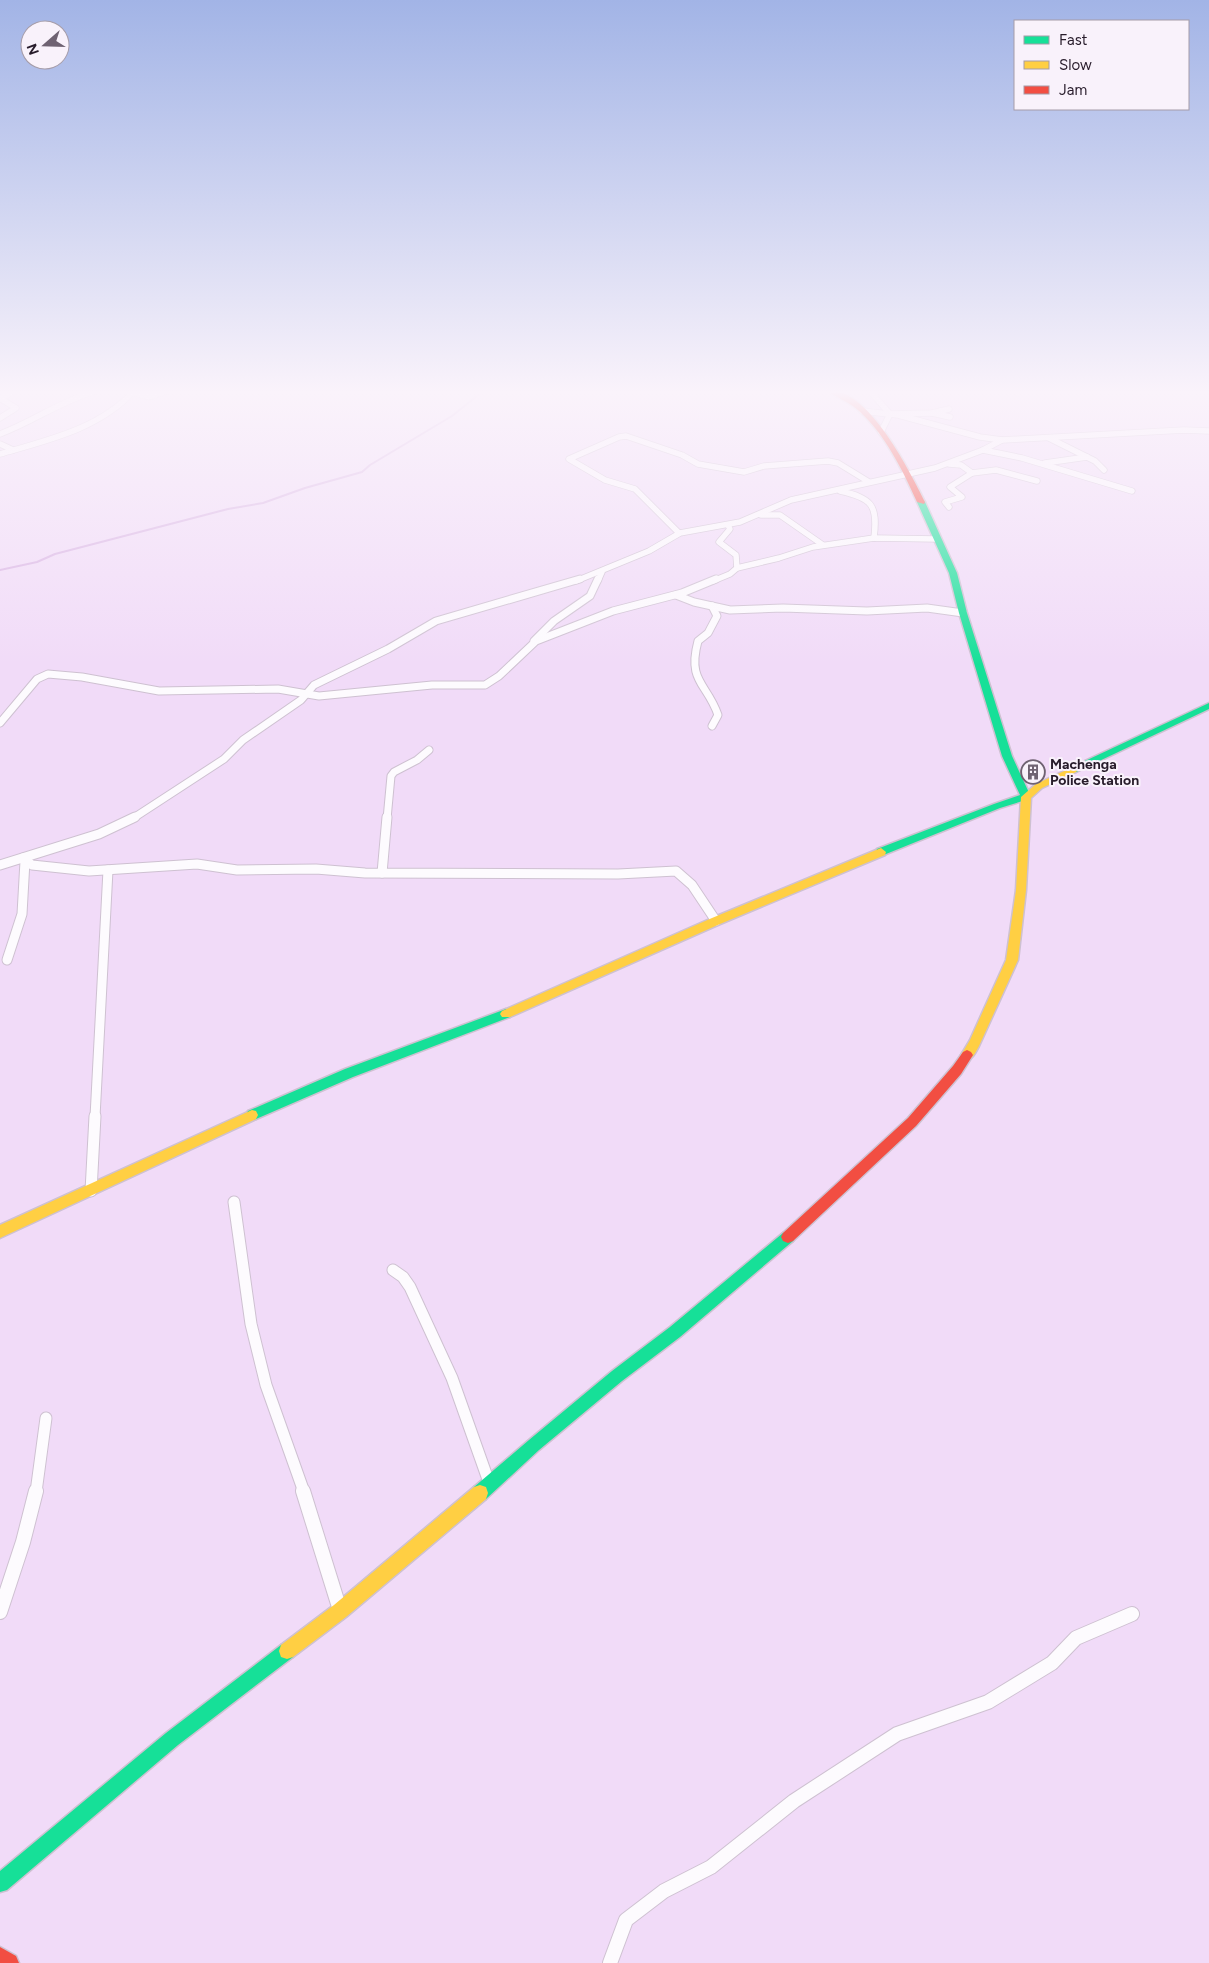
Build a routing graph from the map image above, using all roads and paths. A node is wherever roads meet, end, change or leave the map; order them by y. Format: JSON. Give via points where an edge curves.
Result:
{"nodes":[{"id":1,"x":614,"y":483,"type":"edge"},
{"id":2,"x":867,"y":483,"type":"edge"},
{"id":3,"x":912,"y":483,"type":"edge"},
{"id":4,"x":957,"y":483,"type":"edge"},
{"id":5,"x":1104,"y":483,"type":"edge"},
{"id":6,"x":834,"y":490,"type":"junction"},
{"id":7,"x":1132,"y":491,"type":"dead end"},
{"id":8,"x":949,"y":507,"type":"dead end"},
{"id":9,"x":757,"y":515,"type":"junction"},
{"id":10,"x":728,"y":525,"type":"junction"},
{"id":11,"x":679,"y":533,"type":"junction"},
{"id":12,"x":874,"y":538,"type":"junction"},
{"id":13,"x":936,"y":538,"type":"junction"},
{"id":14,"x":823,"y":546,"type":"junction"},
{"id":15,"x":737,"y":568,"type":"junction"},
{"id":16,"x":602,"y":572,"type":"junction"},
{"id":17,"x":676,"y":595,"type":"junction"},
{"id":18,"x":712,"y":606,"type":"junction"},
{"id":19,"x":963,"y":613,"type":"junction"},
{"id":20,"x":530,"y":645,"type":"junction"},
{"id":21,"x":306,"y":694,"type":"junction"},
{"id":22,"x":1209,"y":706,"type":"edge"},
{"id":23,"x":0,"y":723,"type":"edge"},
{"id":24,"x":712,"y":726,"type":"dead end"},
{"id":25,"x":429,"y":750,"type":"dead end"},
{"id":26,"x":1026,"y":797,"type":"junction"},
{"id":27,"x":24,"y":859,"type":"junction"},
{"id":28,"x":0,"y":866,"type":"edge"},
{"id":29,"x":108,"y":870,"type":"junction"},
{"id":30,"x":382,"y":873,"type":"junction"},
{"id":31,"x":716,"y":921,"type":"junction"},
{"id":32,"x":7,"y":960,"type":"dead end"},
{"id":33,"x":91,"y":1191,"type":"junction"},
{"id":34,"x":234,"y":1202,"type":"dead end"},
{"id":35,"x":0,"y":1232,"type":"edge"},
{"id":36,"x":393,"y":1270,"type":"dead end"},
{"id":37,"x":46,"y":1418,"type":"dead end"},
{"id":38,"x":490,"y":1485,"type":"junction"},
{"id":39,"x":340,"y":1611,"type":"junction"},
{"id":40,"x":0,"y":1612,"type":"edge"},
{"id":41,"x":1132,"y":1614,"type":"dead end"},
{"id":42,"x":0,"y":1883,"type":"edge"},
{"id":43,"x":0,"y":1958,"type":"edge"},
{"id":44,"x":9,"y":1963,"type":"edge"},
{"id":45,"x":610,"y":1963,"type":"edge"}],
"edges":[{"from":1,"to":11,"type":"street","via":[[635,489]]},
{"from":2,"to":6,"type":"street"},
{"from":3,"to":13,"type":"main road"},
{"from":4,"to":8,"type":"street","via":[[950,487],[962,497],[945,502]]},
{"from":5,"to":7,"type":"street"},
{"from":6,"to":9,"type":"street","via":[[791,500]]},
{"from":6,"to":12,"type":"street","via":[[856,494],[870,503],[877,518]]},
{"from":9,"to":10,"type":"street"},
{"from":9,"to":14,"type":"street","via":[[780,515]]},
{"from":10,"to":11,"type":"street"},
{"from":10,"to":15,"type":"street","via":[[730,529],[719,542],[736,555]]},
{"from":11,"to":16,"type":"street"},
{"from":12,"to":13,"type":"street"},
{"from":12,"to":14,"type":"street"},
{"from":13,"to":19,"type":"main road","via":[[953,573]]},
{"from":14,"to":15,"type":"street"},
{"from":15,"to":17,"type":"street","via":[[730,574]]},
{"from":16,"to":20,"type":"street","via":[[590,596],[554,621]]},
{"from":16,"to":21,"type":"street","via":[[436,621],[388,649],[319,682]]},
{"from":17,"to":18,"type":"street"},
{"from":17,"to":20,"type":"street","via":[[613,611]]},
{"from":18,"to":19,"type":"street","via":[[730,610],[927,608]]},
{"from":18,"to":24,"type":"street","via":[[717,616],[708,633],[698,641],[693,667],[718,715]]},
{"from":19,"to":26,"type":"main road","via":[[1007,756]]},
{"from":20,"to":21,"type":"street","via":[[507,669],[485,685],[432,685],[319,696]]},
{"from":21,"to":23,"type":"street","via":[[278,689],[159,691],[48,674],[37,679]]},
{"from":21,"to":27,"type":"street","via":[[243,740],[224,759],[140,815],[99,834]]},
{"from":22,"to":26,"type":"main road","via":[[1039,786]]},
{"from":25,"to":30,"type":"street","via":[[391,776]]},
{"from":26,"to":31,"type":"main road","via":[[897,845]]},
{"from":26,"to":38,"type":"main road","via":[[1021,890],[1012,960],[975,1043],[957,1070],[912,1122],[800,1227],[534,1445]]},
{"from":27,"to":28,"type":"street"},
{"from":27,"to":29,"type":"street","via":[[32,865]]},
{"from":27,"to":32,"type":"street","via":[[22,914]]},
{"from":29,"to":30,"type":"street","via":[[197,864],[237,870],[316,869]]},
{"from":29,"to":33,"type":"street"},
{"from":30,"to":31,"type":"street","via":[[678,872]]},
{"from":31,"to":33,"type":"main road","via":[[503,1015],[331,1081],[180,1146]]},
{"from":33,"to":35,"type":"main road"},
{"from":34,"to":39,"type":"street","via":[[251,1324],[266,1385],[315,1525]]},
{"from":36,"to":38,"type":"street","via":[[410,1287],[452,1378]]},
{"from":37,"to":40,"type":"street","via":[[37,1483],[14,1575]]},
{"from":38,"to":39,"type":"main road"},
{"from":39,"to":42,"type":"main road","via":[[172,1739]]},
{"from":41,"to":45,"type":"street","via":[[1076,1638],[1052,1663],[988,1702],[897,1734],[794,1801],[711,1867],[664,1891],[626,1920]]},
{"from":43,"to":44,"type":"main road"}]}
